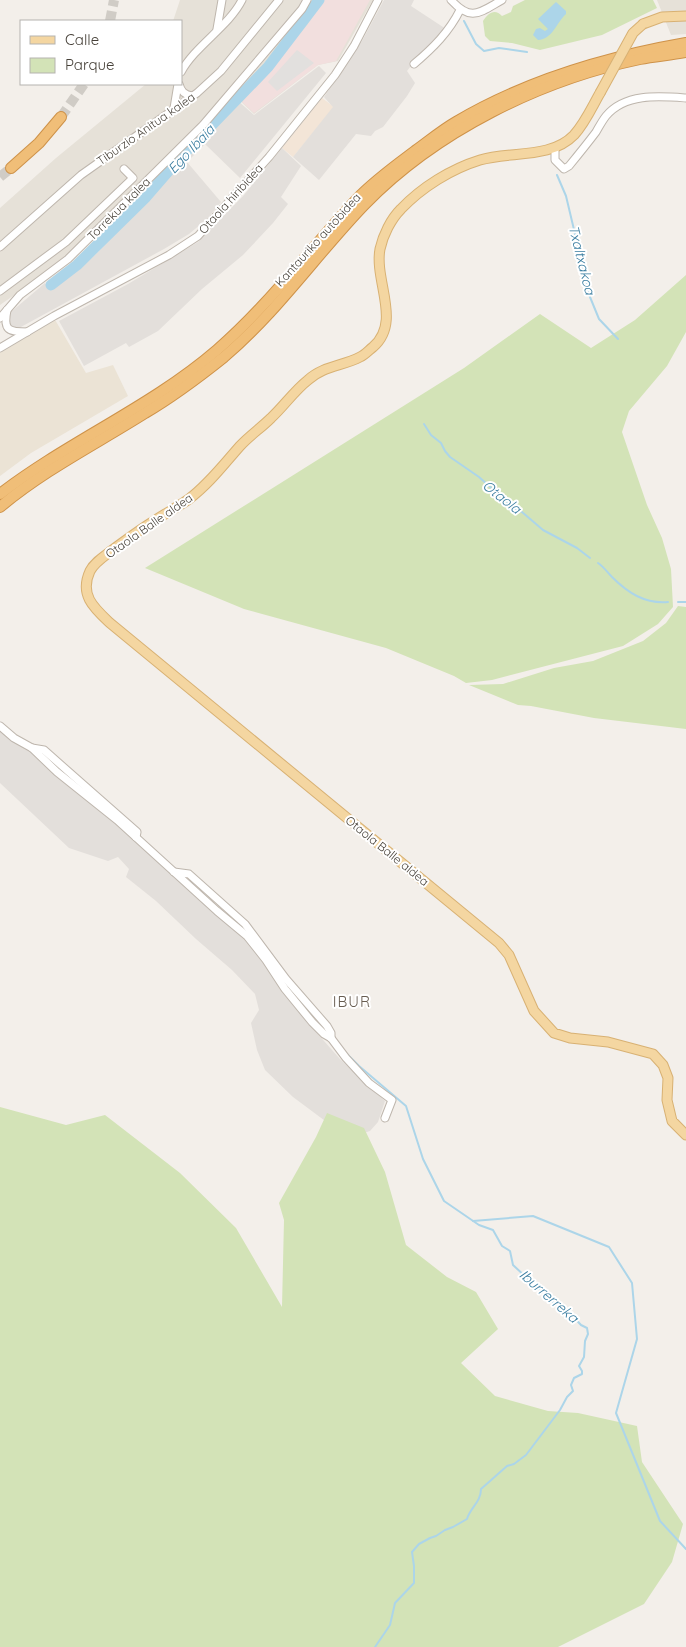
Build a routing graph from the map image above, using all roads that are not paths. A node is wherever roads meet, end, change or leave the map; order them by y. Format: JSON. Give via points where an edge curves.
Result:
{"nodes":[{"id":1,"x":222,"y":0,"type":"edge"},
{"id":2,"x":242,"y":0,"type":"edge"},
{"id":3,"x":279,"y":0,"type":"edge"},
{"id":4,"x":306,"y":0,"type":"edge"},
{"id":5,"x":378,"y":0,"type":"edge"},
{"id":6,"x":451,"y":0,"type":"edge"},
{"id":7,"x":502,"y":0,"type":"edge"},
{"id":8,"x":221,"y":10,"type":"junction"},
{"id":9,"x":237,"y":10,"type":"junction"},
{"id":10,"x":460,"y":10,"type":"junction"},
{"id":11,"x":686,"y":16,"type":"edge"},
{"id":12,"x":217,"y":29,"type":"junction"},
{"id":13,"x":686,"y":43,"type":"edge"},
{"id":14,"x":686,"y":52,"type":"edge"},
{"id":15,"x":414,"y":64,"type":"dead end"},
{"id":16,"x":182,"y":71,"type":"edge"},
{"id":17,"x":178,"y":85,"type":"edge"},
{"id":18,"x":178,"y":85,"type":"edge"},
{"id":19,"x":192,"y":96,"type":"junction"},
{"id":20,"x":686,"y":98,"type":"edge"},
{"id":21,"x":174,"y":108,"type":"junction"},
{"id":22,"x":61,"y":117,"type":"tunnel mouth"},
{"id":23,"x":555,"y":147,"type":"junction"},
{"id":24,"x":11,"y":168,"type":"tunnel mouth"},
{"id":25,"x":124,"y":170,"type":"dead end"},
{"id":26,"x":0,"y":246,"type":"edge"},
{"id":27,"x":0,"y":291,"type":"edge"},
{"id":28,"x":7,"y":310,"type":"junction"},
{"id":29,"x":0,"y":318,"type":"edge"},
{"id":30,"x":27,"y":332,"type":"junction"},
{"id":31,"x":0,"y":348,"type":"edge"},
{"id":32,"x":0,"y":494,"type":"edge"},
{"id":33,"x":0,"y":507,"type":"edge"},
{"id":34,"x":0,"y":726,"type":"edge"},
{"id":35,"x":385,"y":1118,"type":"dead end"},
{"id":36,"x":686,"y":1135,"type":"edge"}],
"edges":[{"from":1,"to":8,"type":"street"},
{"from":2,"to":9,"type":"street"},
{"from":3,"to":19,"type":"street","name":"Tiburzio Anitua kalea","via":[[221,71]]},
{"from":4,"to":28,"type":"street","name":"Torrekua kalea","via":[[302,9],[203,125],[68,260],[20,295]]},
{"from":5,"to":30,"type":"street","name":"Otaola hiribidea","via":[[335,75],[269,157],[198,236]]},
{"from":6,"to":10,"type":"street"},
{"from":7,"to":10,"type":"street","via":[[478,13],[468,14]]},
{"from":8,"to":9,"type":"street","via":[[227,13]]},
{"from":8,"to":12,"type":"street"},
{"from":9,"to":12,"type":"street"},
{"from":10,"to":15,"type":"street","via":[[452,27]]},
{"from":11,"to":23,"type":"main road","name":"Otaola Balle aldea","bridge":true,"via":[[662,17],[643,24],[633,33],[586,119],[573,136]]},
{"from":12,"to":16,"type":"street"},
{"from":13,"to":32,"type":"highway","name":"Kantauriko autobidea","via":[[638,52],[535,83],[455,122],[359,197],[258,310],[217,350],[167,388],[46,461]]},
{"from":14,"to":33,"type":"highway","name":"Kantauriko autobidea","via":[[640,59],[583,75],[538,91],[460,129],[404,169],[366,204],[276,306],[226,355],[170,397],[23,488]]},
{"from":17,"to":19,"type":"street","via":[[186,95]]},
{"from":18,"to":21,"type":"street"},
{"from":19,"to":21,"type":"street","name":"Tiburzio Anitua kalea"},
{"from":20,"to":23,"type":"street","via":[[651,96],[615,108],[564,169],[555,160]]},
{"from":21,"to":26,"type":"street","name":"Tiburzio Anitua kalea","via":[[81,175]]},
{"from":22,"to":24,"type":"highway","via":[[40,143]]},
{"from":23,"to":36,"type":"main road","name":"Otaola Balle aldea","via":[[480,160],[430,183],[400,210],[387,230],[380,250],[380,274],[387,314],[379,342],[361,357],[328,367],[308,379],[189,499],[99,560],[87,580],[87,594],[92,607],[110,623],[499,943],[509,955],[534,1011],[554,1033],[654,1054],[668,1078],[667,1100],[672,1121]]},
{"from":25,"to":27,"type":"street","name":"Tiburzio Anitua kalea","via":[[134,178],[66,242]]},
{"from":28,"to":29,"type":"street","name":"Torrekua kalea"},
{"from":28,"to":30,"type":"street","via":[[5,321],[8,328],[12,332]]},
{"from":30,"to":31,"type":"street","name":"Otaola hiribidea"},
{"from":34,"to":35,"type":"street","via":[[32,748],[44,750],[137,832],[136,837],[217,912],[247,936],[312,1022],[332,1038],[369,1083],[392,1100]]}]}
